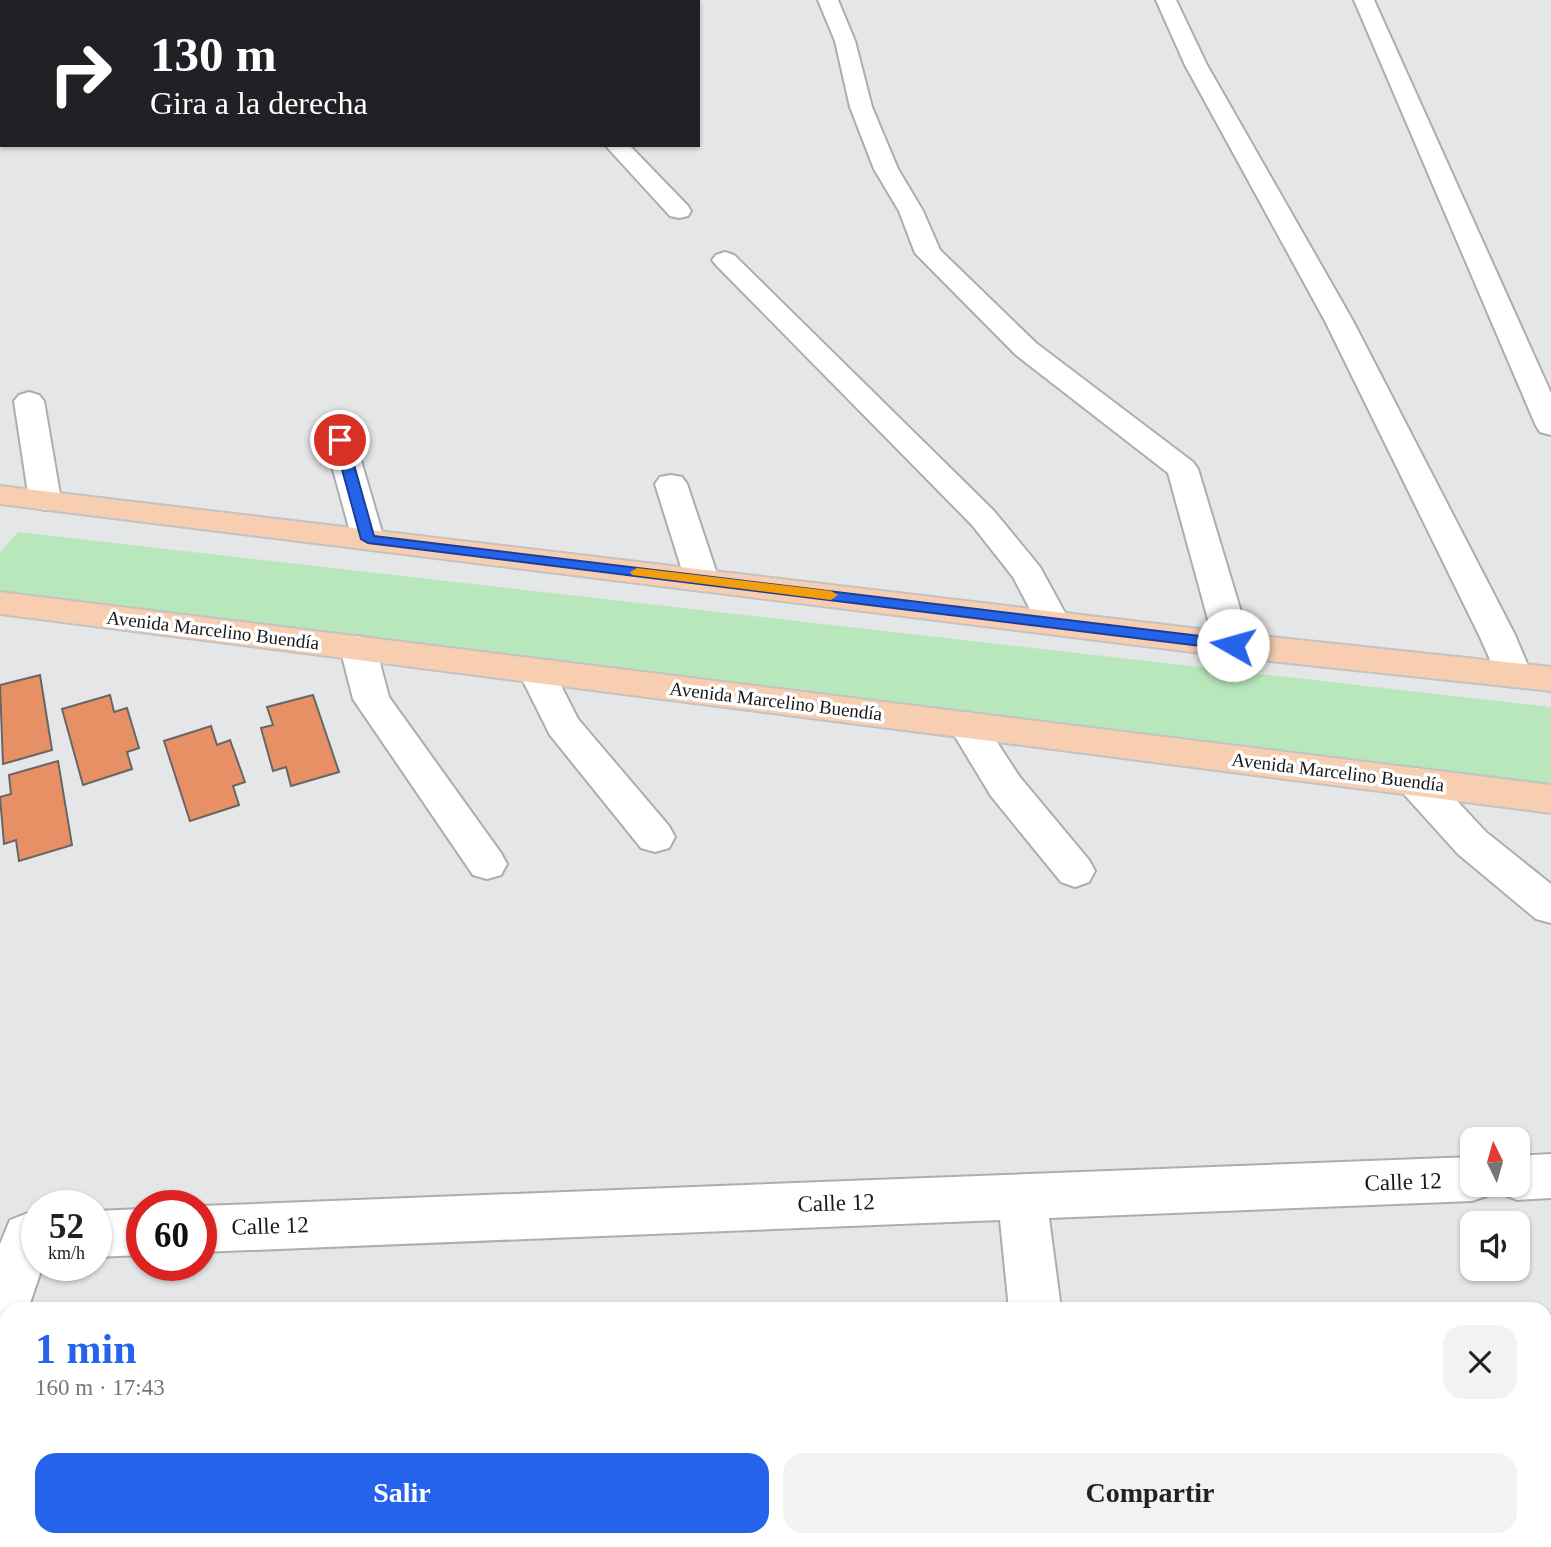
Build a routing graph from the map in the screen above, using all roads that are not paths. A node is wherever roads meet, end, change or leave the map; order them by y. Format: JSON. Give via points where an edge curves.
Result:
{"nodes":[{"id":1,"x":828,"y":0,"type":"edge"},
{"id":2,"x":1166,"y":0,"type":"edge"},
{"id":3,"x":1364,"y":0,"type":"edge"},
{"id":4,"x":618,"y":147,"type":"edge"},
{"id":5,"x":679,"y":211,"type":"dead end"},
{"id":6,"x":725,"y":260,"type":"dead end"},
{"id":7,"x":29,"y":401,"type":"dead end"},
{"id":8,"x":1551,"y":426,"type":"edge"},
{"id":9,"x":340,"y":440,"type":"dead end"},
{"id":10,"x":671,"y":484,"type":"dead end"},
{"id":11,"x":0,"y":495,"type":"edge"},
{"id":12,"x":45,"y":500,"type":"junction"},
{"id":13,"x":368,"y":539,"type":"junction"},
{"id":14,"x":702,"y":580,"type":"junction"},
{"id":15,"x":0,"y":603,"type":"edge"},
{"id":16,"x":1053,"y":622,"type":"junction"},
{"id":17,"x":1233,"y":645,"type":"junction"},
{"id":18,"x":358,"y":648,"type":"junction"},
{"id":19,"x":536,"y":671,"type":"junction"},
{"id":20,"x":1514,"y":676,"type":"junction"},
{"id":21,"x":1551,"y":679,"type":"edge"},
{"id":22,"x":967,"y":725,"type":"junction"},
{"id":23,"x":1416,"y":782,"type":"junction"},
{"id":24,"x":1551,"y":799,"type":"edge"},
{"id":25,"x":655,"y":838,"type":"dead end"},
{"id":26,"x":487,"y":864,"type":"dead end"},
{"id":27,"x":1075,"y":871,"type":"dead end"},
{"id":28,"x":1551,"y":907,"type":"edge"},
{"id":29,"x":1551,"y":1176,"type":"edge"},
{"id":30,"x":1530,"y":1177,"type":"edge"},
{"id":31,"x":1460,"y":1179,"type":"edge"},
{"id":32,"x":1022,"y":1195,"type":"junction"},
{"id":33,"x":217,"y":1228,"type":"edge"},
{"id":34,"x":21,"y":1241,"type":"edge"},
{"id":35,"x":4,"y":1302,"type":"edge"},
{"id":36,"x":1034,"y":1302,"type":"edge"}],
"edges":[{"from":1,"to":17,"type":"street","via":[[845,41],[861,107],[886,170],[911,211],[928,253],[1026,349],[1182,469]]},
{"from":2,"to":20,"type":"street","via":[[1196,65],[1339,321]]},
{"from":3,"to":8,"type":"street"},
{"from":4,"to":5,"type":"street"},
{"from":6,"to":16,"type":"street","via":[[983,518],[1028,574]]},
{"from":7,"to":12,"type":"street"},
{"from":9,"to":13,"type":"street"},
{"from":10,"to":14,"type":"street"},
{"from":11,"to":12,"type":"main road"},
{"from":12,"to":13,"type":"main road"},
{"from":13,"to":14,"type":"main road"},
{"from":14,"to":16,"type":"main road"},
{"from":15,"to":18,"type":"main road","name":"Avenida Marcelino Buendía"},
{"from":16,"to":17,"type":"main road"},
{"from":17,"to":20,"type":"main road"},
{"from":18,"to":19,"type":"main road","name":"Avenida Marcelino Buendía"},
{"from":18,"to":26,"type":"street","via":[[370,699]]},
{"from":19,"to":22,"type":"main road","name":"Avenida Marcelino Buendía"},
{"from":19,"to":25,"type":"street","via":[[563,726]]},
{"from":20,"to":21,"type":"main road"},
{"from":22,"to":23,"type":"main road","name":"Avenida Marcelino Buendía"},
{"from":22,"to":27,"type":"street","via":[[1005,786]]},
{"from":23,"to":24,"type":"main road","name":"Avenida Marcelino Buendía"},
{"from":23,"to":28,"type":"street","via":[[1472,843]]},
{"from":29,"to":30,"type":"street"},
{"from":31,"to":32,"type":"street","name":"Calle 12"},
{"from":32,"to":33,"type":"street","name":"Calle 12"},
{"from":32,"to":36,"type":"street"},
{"from":34,"to":35,"type":"street"}]}
